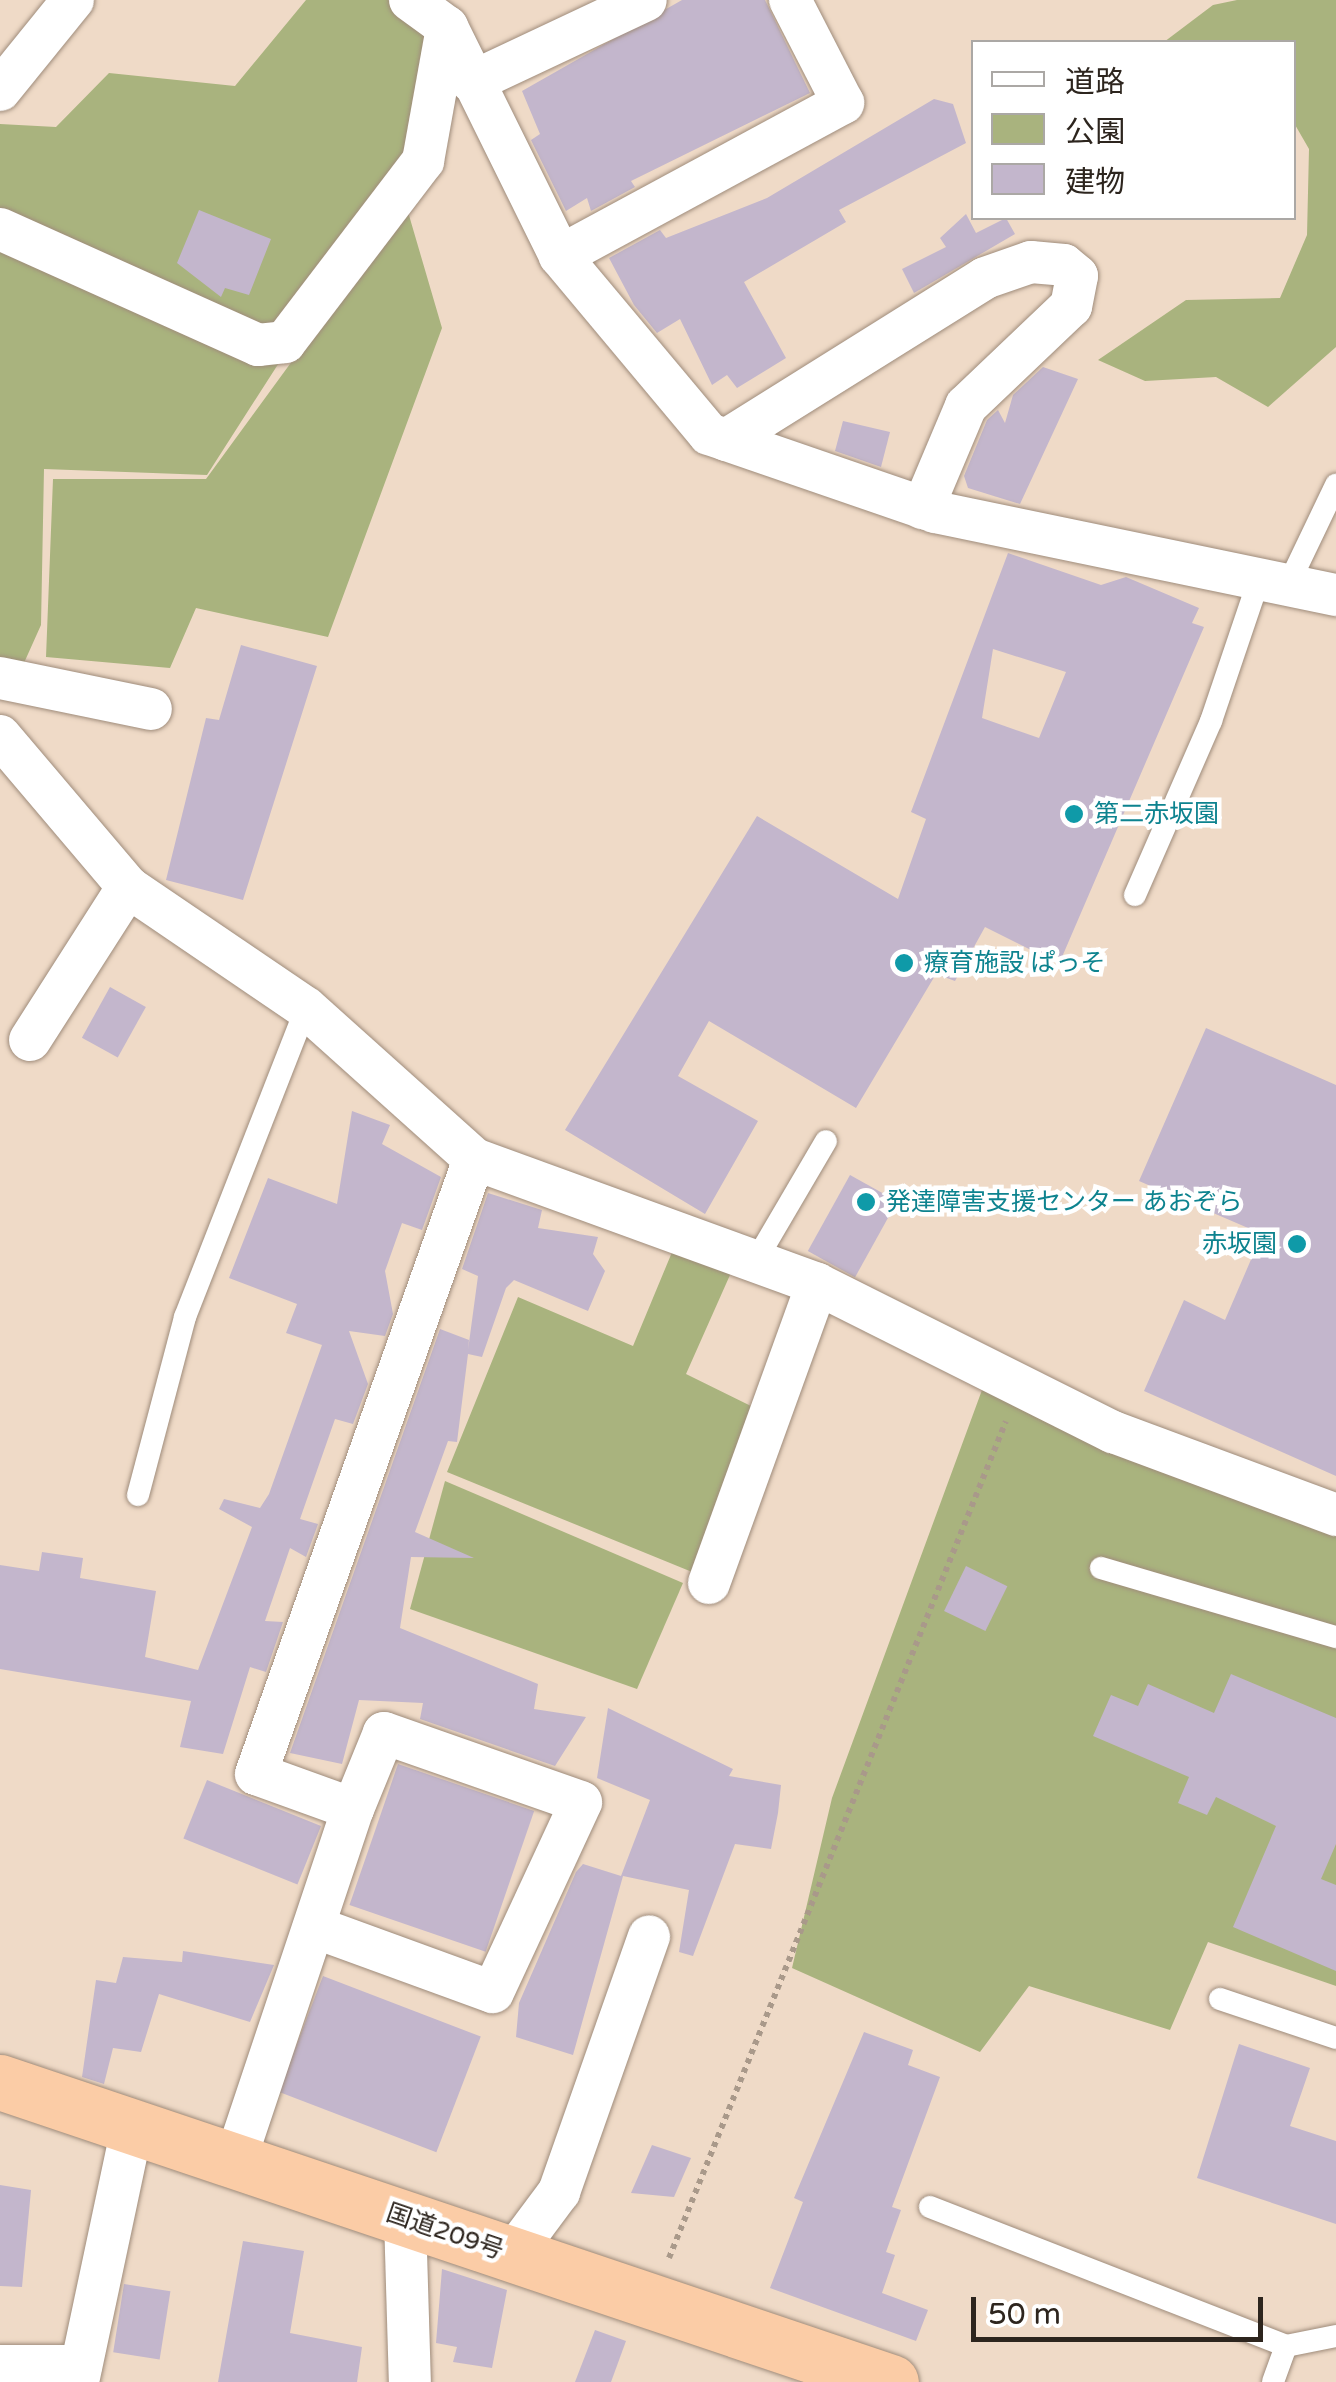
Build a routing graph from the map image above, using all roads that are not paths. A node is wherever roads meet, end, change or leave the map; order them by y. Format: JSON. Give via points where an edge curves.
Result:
{"nodes":[{"id":1,"x":74,"y":0,"type":"edge"},
{"id":2,"x":410,"y":0,"type":"edge"},
{"id":3,"x":646,"y":0,"type":"edge"},
{"id":4,"x":790,"y":0,"type":"edge"},
{"id":5,"x":446,"y":27,"type":"junction"},
{"id":6,"x":472,"y":82,"type":"junction"},
{"id":7,"x":0,"y":90,"type":"edge"},
{"id":8,"x":0,"y":229,"type":"edge"},
{"id":9,"x":560,"y":256,"type":"junction"},
{"id":10,"x":726,"y":440,"type":"junction"},
{"id":11,"x":1336,"y":485,"type":"edge"},
{"id":12,"x":922,"y":508,"type":"junction"},
{"id":13,"x":1274,"y":579,"type":"junction"},
{"id":14,"x":1336,"y":595,"type":"edge"},
{"id":15,"x":0,"y":678,"type":"edge"},
{"id":16,"x":151,"y":709,"type":"dead end"},
{"id":17,"x":5,"y":756,"type":"edge"},
{"id":18,"x":128,"y":887,"type":"junction"},
{"id":19,"x":1135,"y":894,"type":"dead end"},
{"id":20,"x":306,"y":1008,"type":"junction"},
{"id":21,"x":30,"y":1040,"type":"dead end"},
{"id":22,"x":826,"y":1141,"type":"dead end"},
{"id":23,"x":474,"y":1158,"type":"junction"},
{"id":24,"x":755,"y":1262,"type":"junction"},
{"id":25,"x":818,"y":1284,"type":"junction"},
{"id":26,"x":138,"y":1495,"type":"dead end"},
{"id":27,"x":1336,"y":1515,"type":"edge"},
{"id":28,"x":1101,"y":1568,"type":"dead end"},
{"id":29,"x":709,"y":1583,"type":"dead end"},
{"id":30,"x":1336,"y":1637,"type":"edge"},
{"id":31,"x":353,"y":1809,"type":"junction"},
{"id":32,"x":314,"y":1927,"type":"junction"},
{"id":33,"x":649,"y":1936,"type":"dead end"},
{"id":34,"x":1220,"y":1999,"type":"dead end"},
{"id":35,"x":1336,"y":2038,"type":"edge"},
{"id":36,"x":0,"y":2082,"type":"edge"},
{"id":37,"x":132,"y":2127,"type":"junction"},
{"id":38,"x":234,"y":2161,"type":"junction"},
{"id":39,"x":930,"y":2207,"type":"dead end"},
{"id":40,"x":405,"y":2218,"type":"junction"},
{"id":41,"x":512,"y":2254,"type":"junction"},
{"id":42,"x":1336,"y":2336,"type":"edge"},
{"id":43,"x":1286,"y":2346,"type":"junction"},
{"id":44,"x":0,"y":2366,"type":"edge"},
{"id":45,"x":80,"y":2374,"type":"edge"},
{"id":46,"x":410,"y":2382,"type":"edge"},
{"id":47,"x":891,"y":2382,"type":"edge"},
{"id":48,"x":1274,"y":2382,"type":"edge"}],
"edges":[{"from":1,"to":7,"type":"street"},
{"from":2,"to":5,"type":"street"},
{"from":3,"to":6,"type":"street"},
{"from":4,"to":9,"type":"street","via":[[842,103]]},
{"from":5,"to":6,"type":"street"},
{"from":5,"to":8,"type":"street","via":[[423,161],[284,342],[258,345]]},
{"from":6,"to":9,"type":"street"},
{"from":9,"to":10,"type":"street","via":[[710,434]]},
{"from":10,"to":12,"type":"street"},
{"from":10,"to":12,"type":"street","via":[[985,278],[1031,262],[1064,265],[1077,276],[1071,306],[966,406]]},
{"from":11,"to":13,"type":"lane"},
{"from":12,"to":13,"type":"street"},
{"from":13,"to":14,"type":"street"},
{"from":13,"to":19,"type":"lane"},
{"from":15,"to":16,"type":"street"},
{"from":17,"to":18,"type":"street"},
{"from":18,"to":20,"type":"street"},
{"from":18,"to":21,"type":"street"},
{"from":20,"to":23,"type":"street"},
{"from":20,"to":26,"type":"lane","via":[[184,1317]]},
{"from":22,"to":24,"type":"lane"},
{"from":23,"to":24,"type":"street"},
{"from":23,"to":31,"type":"street","via":[[256,1774]]},
{"from":24,"to":25,"type":"street"},
{"from":25,"to":27,"type":"street","via":[[1113,1432]]},
{"from":25,"to":29,"type":"street"},
{"from":28,"to":30,"type":"lane"},
{"from":31,"to":32,"type":"street"},
{"from":31,"to":32,"type":"street","via":[[384,1733],[580,1802],[493,1992]]},
{"from":32,"to":38,"type":"street"},
{"from":33,"to":41,"type":"street","via":[[559,2192]]},
{"from":34,"to":35,"type":"lane"},
{"from":36,"to":37,"type":"highway","name":"国道209号"},
{"from":37,"to":38,"type":"highway","name":"国道209号"},
{"from":37,"to":45,"type":"street"},
{"from":38,"to":40,"type":"highway","name":"国道209号"},
{"from":39,"to":43,"type":"lane"},
{"from":40,"to":41,"type":"highway","name":"国道209号"},
{"from":40,"to":46,"type":"street"},
{"from":41,"to":47,"type":"highway","name":"国道209号"},
{"from":42,"to":43,"type":"lane"},
{"from":43,"to":48,"type":"lane"},
{"from":44,"to":45,"type":"street"}]}
